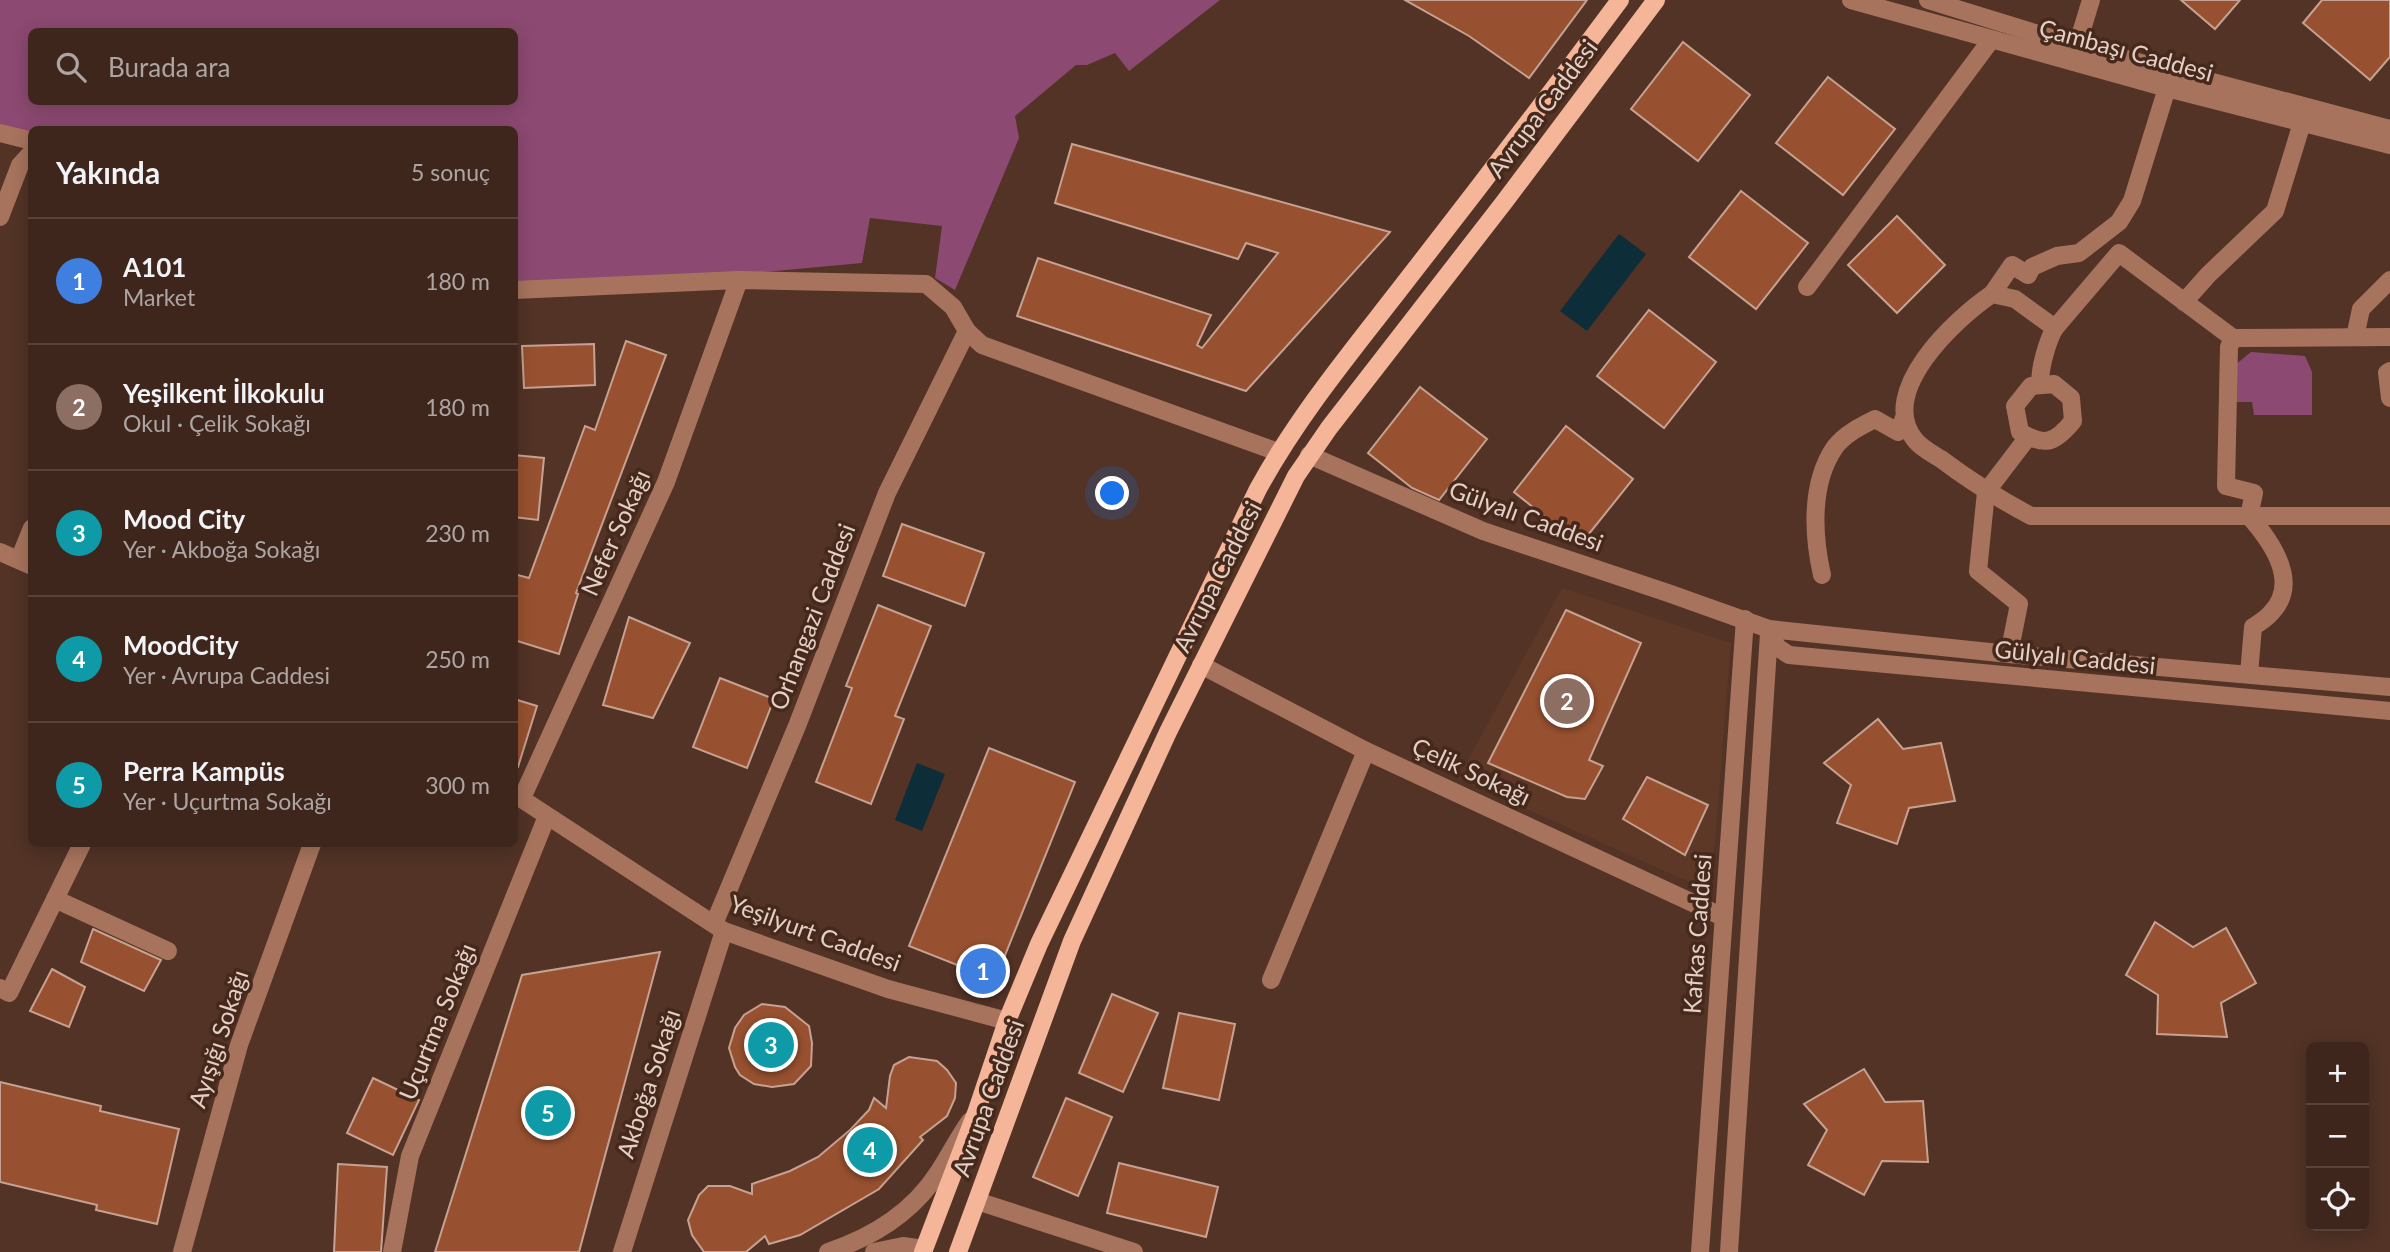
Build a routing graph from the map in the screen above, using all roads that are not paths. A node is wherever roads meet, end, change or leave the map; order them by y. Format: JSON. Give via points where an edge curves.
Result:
{"nodes":[{"id":1,"x":1620,"y":0,"type":"edge"},
{"id":2,"x":1656,"y":0,"type":"edge"},
{"id":3,"x":1851,"y":0,"type":"edge"},
{"id":4,"x":1928,"y":0,"type":"edge"},
{"id":5,"x":2091,"y":0,"type":"edge"},
{"id":6,"x":1991,"y":40,"type":"junction"},
{"id":7,"x":2077,"y":46,"type":"junction"},
{"id":8,"x":2167,"y":88,"type":"junction"},
{"id":9,"x":2302,"y":122,"type":"junction"},
{"id":10,"x":2390,"y":129,"type":"edge"},
{"id":11,"x":0,"y":133,"type":"edge"},
{"id":12,"x":28,"y":140,"type":"edge"},
{"id":13,"x":2390,"y":145,"type":"edge"},
{"id":14,"x":28,"y":156,"type":"edge"},
{"id":15,"x":0,"y":217,"type":"edge"},
{"id":16,"x":739,"y":280,"type":"junction"},
{"id":17,"x":2390,"y":280,"type":"edge"},
{"id":18,"x":1807,"y":288,"type":"dead end"},
{"id":19,"x":518,"y":290,"type":"edge"},
{"id":20,"x":1992,"y":294,"type":"junction"},
{"id":21,"x":2184,"y":302,"type":"junction"},
{"id":22,"x":2055,"y":328,"type":"junction"},
{"id":23,"x":967,"y":331,"type":"junction"},
{"id":24,"x":2355,"y":337,"type":"junction"},
{"id":25,"x":2390,"y":337,"type":"edge"},
{"id":26,"x":2233,"y":338,"type":"junction"},
{"id":27,"x":2390,"y":371,"type":"edge"},
{"id":28,"x":2041,"y":385,"type":"junction"},
{"id":29,"x":2390,"y":398,"type":"edge"},
{"id":30,"x":1904,"y":418,"type":"junction"},
{"id":31,"x":2028,"y":437,"type":"junction"},
{"id":32,"x":1278,"y":452,"type":"junction"},
{"id":33,"x":1309,"y":456,"type":"junction"},
{"id":34,"x":1986,"y":492,"type":"junction"},
{"id":35,"x":2249,"y":516,"type":"junction"},
{"id":36,"x":2390,"y":516,"type":"edge"},
{"id":37,"x":0,"y":552,"type":"edge"},
{"id":38,"x":25,"y":563,"type":"edge"},
{"id":39,"x":1822,"y":575,"type":"dead end"},
{"id":40,"x":1745,"y":619,"type":"junction"},
{"id":41,"x":1769,"y":629,"type":"junction"},
{"id":42,"x":2009,"y":654,"type":"junction"},
{"id":43,"x":1201,"y":665,"type":"junction"},
{"id":44,"x":2249,"y":674,"type":"junction"},
{"id":45,"x":2390,"y":687,"type":"edge"},
{"id":46,"x":2390,"y":711,"type":"edge"},
{"id":47,"x":1366,"y":751,"type":"junction"},
{"id":48,"x":518,"y":796,"type":"edge"},
{"id":49,"x":547,"y":816,"type":"junction"},
{"id":50,"x":81,"y":847,"type":"edge"},
{"id":51,"x":311,"y":847,"type":"edge"},
{"id":52,"x":55,"y":899,"type":"junction"},
{"id":53,"x":1723,"y":917,"type":"junction"},
{"id":54,"x":719,"y":928,"type":"junction"},
{"id":55,"x":168,"y":951,"type":"dead end"},
{"id":56,"x":1271,"y":980,"type":"dead end"},
{"id":57,"x":0,"y":988,"type":"edge"},
{"id":58,"x":1007,"y":1021,"type":"junction"},
{"id":59,"x":976,"y":1113,"type":"junction"},
{"id":60,"x":977,"y":1201,"type":"junction"},
{"id":61,"x":926,"y":1251,"type":"edge"},
{"id":62,"x":182,"y":1252,"type":"edge"},
{"id":63,"x":392,"y":1252,"type":"edge"},
{"id":64,"x":622,"y":1252,"type":"edge"},
{"id":65,"x":828,"y":1252,"type":"edge"},
{"id":66,"x":874,"y":1252,"type":"edge"},
{"id":67,"x":958,"y":1252,"type":"edge"},
{"id":68,"x":1134,"y":1252,"type":"edge"},
{"id":69,"x":1700,"y":1252,"type":"edge"},
{"id":70,"x":1729,"y":1252,"type":"edge"}],
"edges":[{"from":1,"to":32,"type":"main road","name":"Avrupa Caddesi"},
{"from":2,"to":33,"type":"main road","name":"Avrupa Caddesi"},
{"from":3,"to":6,"type":"street","name":"Çambaşı Caddesi"},
{"from":4,"to":7,"type":"street","name":"Çambaşı Caddesi"},
{"from":5,"to":7,"type":"street"},
{"from":6,"to":8,"type":"street","name":"Çambaşı Caddesi"},
{"from":6,"to":18,"type":"street"},
{"from":7,"to":10,"type":"street","name":"Çambaşı Caddesi"},
{"from":8,"to":9,"type":"street","name":"Çambaşı Caddesi"},
{"from":8,"to":20,"type":"street","via":[[2132,201],[2119,222],[2079,253],[2057,256],[2032,267],[2028,275],[2012,265]]},
{"from":9,"to":13,"type":"street","name":"Çambaşı Caddesi"},
{"from":9,"to":21,"type":"street","via":[[2275,211]]},
{"from":11,"to":12,"type":"street"},
{"from":14,"to":15,"type":"street","via":[[20,165]]},
{"from":16,"to":19,"type":"street"},
{"from":16,"to":23,"type":"street","via":[[926,284],[953,307]]},
{"from":16,"to":48,"type":"street","name":"Nefer Sokağı","via":[[666,482]]},
{"from":17,"to":24,"type":"street","via":[[2361,309]]},
{"from":20,"to":22,"type":"street","via":[[2015,299]]},
{"from":20,"to":30,"type":"street","via":[[1970,309],[1923,360],[1904,397]]},
{"from":21,"to":22,"type":"street","via":[[2119,253]]},
{"from":21,"to":26,"type":"street"},
{"from":22,"to":28,"type":"street","via":[[2042,363]]},
{"from":23,"to":32,"type":"street","via":[[982,345],[1005,355]]},
{"from":23,"to":54,"type":"street","name":"Orhangazi Caddesi","via":[[887,493]]},
{"from":24,"to":25,"type":"street"},
{"from":24,"to":26,"type":"street"},
{"from":26,"to":35,"type":"street","via":[[2229,347],[2226,486],[2254,493]]},
{"from":27,"to":29,"type":"street"},
{"from":28,"to":31,"type":"street","via":[[2031,386],[2015,406],[2020,432]]},
{"from":28,"to":31,"type":"street","via":[[2054,384],[2071,398],[2073,421],[2059,438],[2042,442]]},
{"from":30,"to":34,"type":"street","via":[[1915,441]]},
{"from":30,"to":39,"type":"street","via":[[1898,432],[1875,419],[1855,429],[1836,446],[1822,470],[1815,544]]},
{"from":31,"to":34,"type":"street"},
{"from":32,"to":58,"type":"main road","name":"Avrupa Caddesi","via":[[1089,838]]},
{"from":33,"to":40,"type":"street","name":"Gülyalı Caddesi","via":[[1483,531]]},
{"from":33,"to":43,"type":"main road","name":"Avrupa Caddesi"},
{"from":34,"to":35,"type":"street","via":[[2031,516]]},
{"from":34,"to":42,"type":"street","via":[[1978,571],[2019,604]]},
{"from":35,"to":36,"type":"street"},
{"from":35,"to":44,"type":"street","via":[[2276,552],[2283,570],[2277,604],[2253,627]]},
{"from":37,"to":38,"type":"street"},
{"from":40,"to":41,"type":"street","name":"Gülyalı Caddesi"},
{"from":40,"to":53,"type":"street","name":"Kafkas Caddesi"},
{"from":41,"to":42,"type":"street","name":"Gülyalı Caddesi"},
{"from":41,"to":46,"type":"street","name":"Gülyalı Caddesi","via":[[1777,647],[1789,655]]},
{"from":41,"to":70,"type":"street","name":"Kafkas Caddesi"},
{"from":42,"to":44,"type":"street","name":"Gülyalı Caddesi"},
{"from":43,"to":47,"type":"street","name":"Çelik Sokağı"},
{"from":43,"to":60,"type":"main road","name":"Avrupa Caddesi","via":[[1072,941]]},
{"from":44,"to":45,"type":"street","name":"Gülyalı Caddesi"},
{"from":47,"to":53,"type":"street","name":"Çelik Sokağı"},
{"from":47,"to":56,"type":"street"},
{"from":48,"to":49,"type":"street","name":"Yeşilyurt Caddesi"},
{"from":49,"to":54,"type":"street","name":"Yeşilyurt Caddesi"},
{"from":49,"to":63,"type":"street","name":"Uçurtma Sokağı","via":[[410,1156]]},
{"from":50,"to":52,"type":"street"},
{"from":51,"to":62,"type":"street","name":"Ayışığı Sokağı","via":[[239,1045]]},
{"from":52,"to":55,"type":"street"},
{"from":52,"to":57,"type":"street","via":[[9,993]]},
{"from":53,"to":69,"type":"street","name":"Kafkas Caddesi"},
{"from":54,"to":58,"type":"street","name":"Yeşilyurt Caddesi","via":[[888,989]]},
{"from":54,"to":64,"type":"street","name":"Akboğa Sokağı"},
{"from":58,"to":59,"type":"main road","name":"Avrupa Caddesi"},
{"from":59,"to":61,"type":"main road","name":"Avrupa Caddesi"},
{"from":59,"to":65,"type":"street","via":[[924,1193],[906,1211],[881,1229]]},
{"from":60,"to":67,"type":"main road","name":"Avrupa Caddesi"},
{"from":60,"to":68,"type":"street"},
{"from":61,"to":66,"type":"street","via":[[903,1246]]}]}
